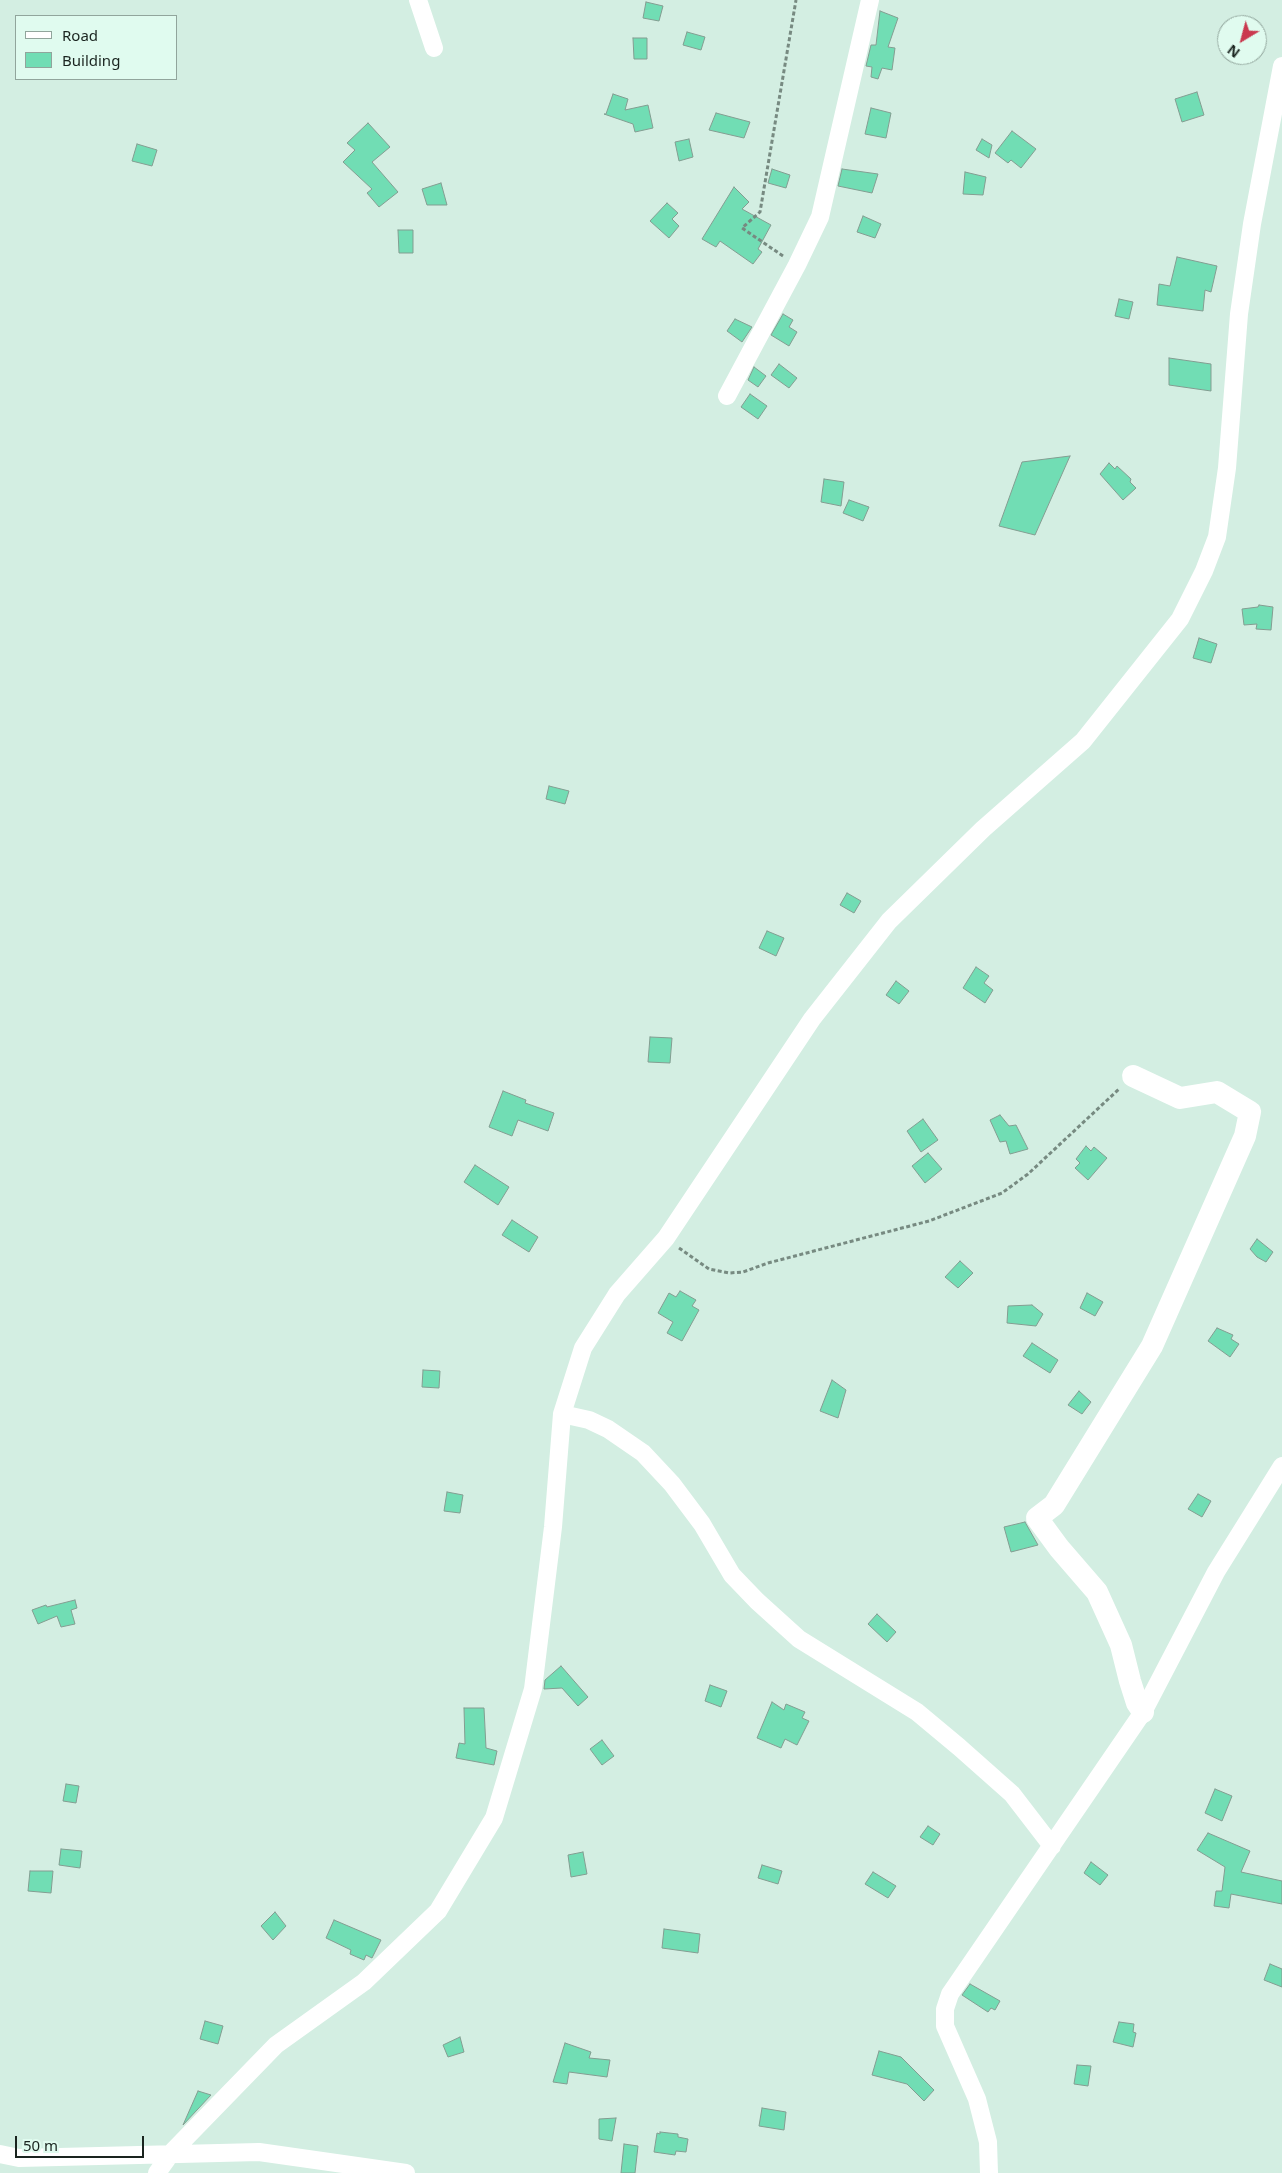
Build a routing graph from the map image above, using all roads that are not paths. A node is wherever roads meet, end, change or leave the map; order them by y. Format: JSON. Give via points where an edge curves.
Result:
{"nodes":[{"id":1,"x":418,"y":0,"type":"edge"},
{"id":2,"x":870,"y":0,"type":"edge"},
{"id":3,"x":434,"y":48,"type":"dead end"},
{"id":4,"x":1282,"y":66,"type":"edge"},
{"id":5,"x":727,"y":396,"type":"dead end"},
{"id":6,"x":1133,"y":1076,"type":"road end"},
{"id":7,"x":562,"y":1414,"type":"junction"},
{"id":8,"x":1282,"y":1466,"type":"edge"},
{"id":9,"x":1143,"y":1712,"type":"junction"},
{"id":10,"x":1052,"y":1846,"type":"junction"},
{"id":11,"x":172,"y":2152,"type":"junction"},
{"id":12,"x":0,"y":2154,"type":"edge"},
{"id":13,"x":157,"y":2173,"type":"edge"},
{"id":14,"x":406,"y":2173,"type":"edge"},
{"id":15,"x":989,"y":2173,"type":"edge"}],
"edges":[{"from":1,"to":3,"type":"street"},
{"from":2,"to":5,"type":"street","via":[[820,216]]},
{"from":4,"to":7,"type":"street","via":[[1252,224],[1239,314],[1227,468],[1216,537],[1204,571],[1180,619],[1083,741],[983,829],[889,921],[812,1019],[666,1238],[617,1294],[583,1348]]},
{"from":6,"to":9,"type":"street","via":[[1180,1098],[1217,1092],[1250,1112],[1245,1136],[1152,1346],[1054,1505],[1037,1518],[1097,1592],[1121,1645],[1132,1688]]},
{"from":7,"to":10,"type":"street","via":[[589,1420],[608,1429],[642,1453],[672,1484],[702,1524],[732,1575],[757,1601],[798,1639],[917,1712],[960,1747],[1012,1794]]},
{"from":7,"to":11,"type":"street","via":[[554,1527],[533,1688],[494,1818],[438,1912],[364,1982],[276,2045]]},
{"from":8,"to":9,"type":"street","via":[[1216,1572]]},
{"from":9,"to":10,"type":"street"},
{"from":10,"to":15,"type":"street","via":[[970,1962],[950,1994],[945,2009],[945,2026],[977,2099],[988,2142]]},
{"from":11,"to":12,"type":"street","via":[[19,2158]]},
{"from":11,"to":13,"type":"street"},
{"from":11,"to":14,"type":"street","via":[[259,2152]]}]}
